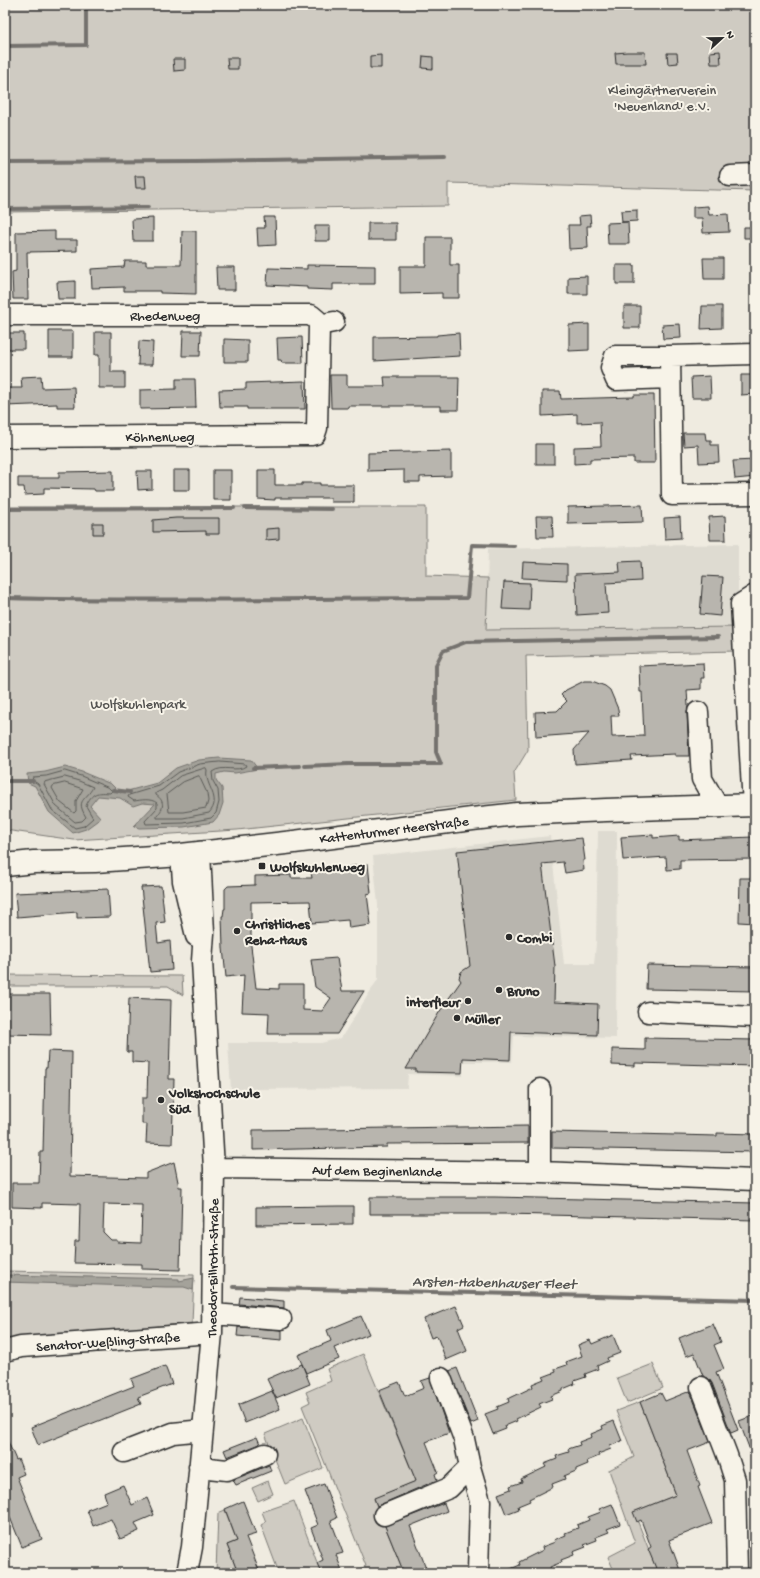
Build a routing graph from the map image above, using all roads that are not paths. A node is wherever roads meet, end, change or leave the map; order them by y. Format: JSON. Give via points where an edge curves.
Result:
{"nodes":[{"id":1,"x":755,"y":175,"type":"edge"},
{"id":2,"x":730,"y":176,"type":"dead end"},
{"id":3,"x":5,"y":315,"type":"edge"},
{"id":4,"x":755,"y":354,"type":"edge"},
{"id":5,"x":670,"y":356,"type":"junction"},
{"id":6,"x":670,"y":378,"type":"junction"},
{"id":7,"x":316,"y":434,"type":"joint"},
{"id":8,"x":5,"y":437,"type":"edge"},
{"id":9,"x":755,"y":494,"type":"edge"},
{"id":10,"x":748,"y":600,"type":"edge"},
{"id":11,"x":698,"y":712,"type":"dead end"},
{"id":12,"x":717,"y":805,"type":"junction"},
{"id":13,"x":754,"y":805,"type":"edge"},
{"id":14,"x":190,"y":853,"type":"junction"},
{"id":15,"x":5,"y":854,"type":"edge"},
{"id":16,"x":34,"y":862,"type":"junction"},
{"id":17,"x":5,"y":865,"type":"edge"},
{"id":18,"x":648,"y":1012,"type":"dead end"},
{"id":19,"x":755,"y":1017,"type":"edge"},
{"id":20,"x":540,"y":1089,"type":"dead end"},
{"id":21,"x":214,"y":1168,"type":"junction"},
{"id":22,"x":540,"y":1172,"type":"junction"},
{"id":23,"x":755,"y":1180,"type":"edge"},
{"id":24,"x":281,"y":1320,"type":"dead end"},
{"id":25,"x":212,"y":1323,"type":"junction"},
{"id":26,"x":5,"y":1351,"type":"edge"},
{"id":27,"x":441,"y":1378,"type":"dead end"},
{"id":28,"x":701,"y":1387,"type":"dead end"},
{"id":29,"x":203,"y":1430,"type":"junction"},
{"id":30,"x":124,"y":1452,"type":"dead end"},
{"id":31,"x":265,"y":1454,"type":"dead end"},
{"id":32,"x":199,"y":1467,"type":"junction"},
{"id":33,"x":470,"y":1467,"type":"junction"},
{"id":34,"x":384,"y":1515,"type":"dead end"},
{"id":35,"x":187,"y":1573,"type":"edge"},
{"id":36,"x":478,"y":1573,"type":"edge"},
{"id":37,"x":737,"y":1573,"type":"edge"}],
"edges":[{"from":1,"to":2,"type":"street"},
{"from":3,"to":7,"type":"street","name":"Rhedenweg","via":[[311,315],[326,324]]},
{"from":4,"to":5,"type":"street"},
{"from":5,"to":6,"type":"street"},
{"from":5,"to":6,"type":"street","via":[[615,356],[611,368],[616,380]]},
{"from":6,"to":9,"type":"street","via":[[672,495]]},
{"from":7,"to":8,"type":"street","name":"Köhnenweg"},
{"from":10,"to":13,"type":"street"},
{"from":11,"to":12,"type":"street","via":[[702,779]]},
{"from":12,"to":13,"type":"main road","name":"Kattenturmer Heerstraße"},
{"from":12,"to":14,"type":"main road","name":"Kattenturmer Heerstraße","via":[[516,814]]},
{"from":14,"to":16,"type":"main road","name":"Kattenturmer Heerstraße","via":[[95,861]]},
{"from":14,"to":21,"type":"street","name":"Theodor-Billroth-Straße","via":[[202,879],[202,961]]},
{"from":15,"to":16,"type":"main road","name":"Kattenturmer Heerstraße"},
{"from":16,"to":17,"type":"main road","name":"Kattenturmer Heerstraße"},
{"from":18,"to":19,"type":"street"},
{"from":20,"to":22,"type":"street"},
{"from":21,"to":22,"type":"street","name":"Auf dem Beginenlande"},
{"from":21,"to":25,"type":"street","name":"Theodor-Billroth-Straße"},
{"from":22,"to":23,"type":"street","name":"Auf dem Beginenlande"},
{"from":24,"to":25,"type":"street","name":"Senator-Weßling-Straße"},
{"from":25,"to":26,"type":"street","name":"Senator-Weßling-Straße"},
{"from":25,"to":29,"type":"street","name":"Theodor-Billroth-Straße"},
{"from":27,"to":33,"type":"street","via":[[464,1438]]},
{"from":28,"to":37,"type":"street","via":[[735,1480]]},
{"from":29,"to":30,"type":"street","via":[[173,1433]]},
{"from":29,"to":32,"type":"street","name":"Theodor-Billroth-Straße"},
{"from":31,"to":32,"type":"street","via":[[227,1470]]},
{"from":32,"to":35,"type":"street","name":"Theodor-Billroth-Straße","via":[[192,1547]]},
{"from":33,"to":34,"type":"street","via":[[449,1488]]},
{"from":33,"to":36,"type":"street","via":[[480,1500]]}]}
